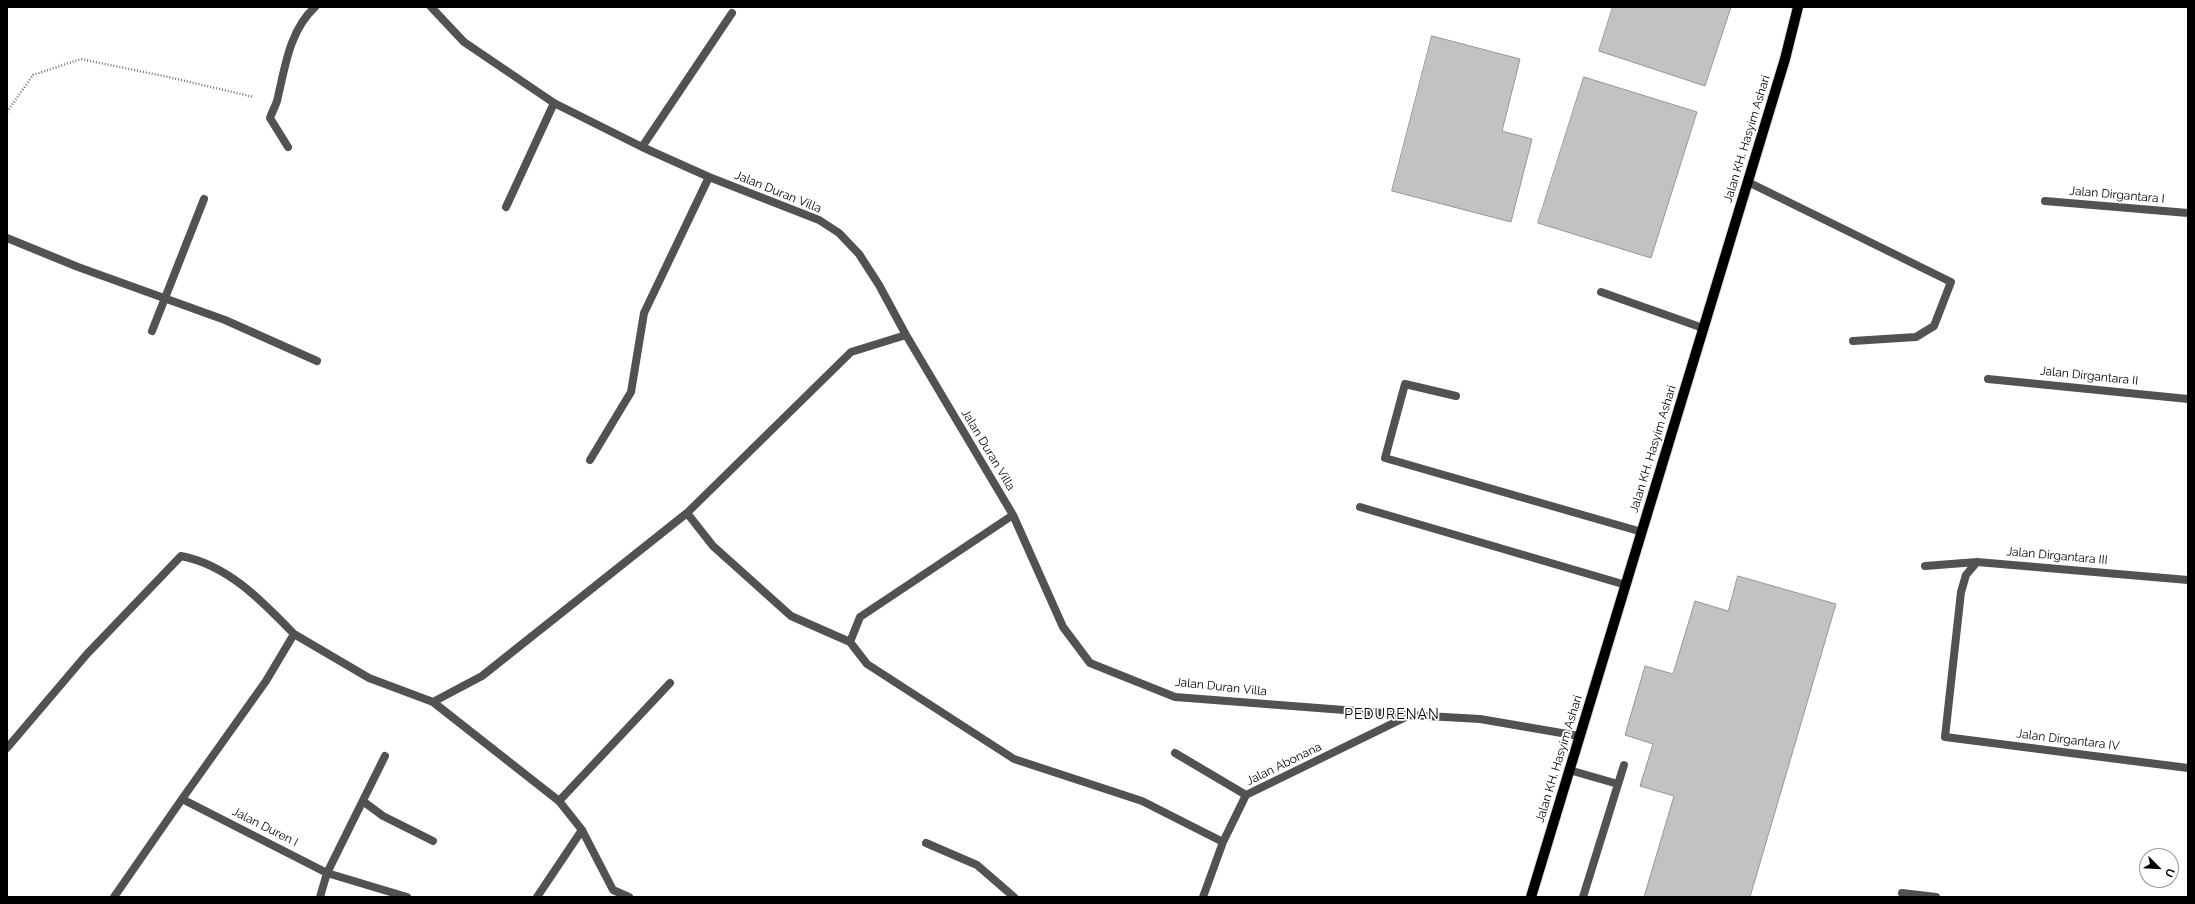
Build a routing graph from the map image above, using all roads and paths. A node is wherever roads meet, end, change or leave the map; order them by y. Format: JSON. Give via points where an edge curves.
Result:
{"nodes":[{"id":1,"x":315,"y":7,"type":"edge"},
{"id":2,"x":431,"y":7,"type":"edge"},
{"id":3,"x":1798,"y":7,"type":"edge"},
{"id":4,"x":732,"y":14,"type":"dead end"},
{"id":5,"x":276,"y":103,"type":"junction"},
{"id":6,"x":554,"y":103,"type":"junction"},
{"id":7,"x":7,"y":112,"type":"edge"},
{"id":8,"x":288,"y":146,"type":"dead end"},
{"id":9,"x":642,"y":147,"type":"junction"},
{"id":10,"x":709,"y":177,"type":"junction"},
{"id":11,"x":1748,"y":182,"type":"junction"},
{"id":12,"x":204,"y":199,"type":"dead end"},
{"id":13,"x":2045,"y":201,"type":"dead end"},
{"id":14,"x":506,"y":207,"type":"dead end"},
{"id":15,"x":2188,"y":213,"type":"edge"},
{"id":16,"x":7,"y":238,"type":"edge"},
{"id":17,"x":1601,"y":292,"type":"dead end"},
{"id":18,"x":165,"y":298,"type":"junction"},
{"id":19,"x":1703,"y":328,"type":"junction"},
{"id":20,"x":152,"y":331,"type":"dead end"},
{"id":21,"x":906,"y":335,"type":"junction"},
{"id":22,"x":1853,"y":341,"type":"dead end"},
{"id":23,"x":317,"y":361,"type":"dead end"},
{"id":24,"x":1988,"y":379,"type":"dead end"},
{"id":25,"x":1456,"y":396,"type":"dead end"},
{"id":26,"x":2188,"y":399,"type":"edge"},
{"id":27,"x":590,"y":460,"type":"dead end"},
{"id":28,"x":1360,"y":507,"type":"dead end"},
{"id":29,"x":687,"y":513,"type":"junction"},
{"id":30,"x":1013,"y":515,"type":"junction"},
{"id":31,"x":1642,"y":532,"type":"junction"},
{"id":32,"x":1977,"y":562,"type":"junction"},
{"id":33,"x":1925,"y":566,"type":"dead end"},
{"id":34,"x":2188,"y":580,"type":"edge"},
{"id":35,"x":1626,"y":585,"type":"junction"},
{"id":36,"x":294,"y":634,"type":"junction"},
{"id":37,"x":850,"y":642,"type":"junction"},
{"id":38,"x":670,"y":684,"type":"dead end"},
{"id":39,"x":433,"y":702,"type":"junction"},
{"id":40,"x":1409,"y":715,"type":"junction"},
{"id":41,"x":1579,"y":736,"type":"junction"},
{"id":42,"x":7,"y":748,"type":"edge"},
{"id":43,"x":1175,"y":753,"type":"dead end"},
{"id":44,"x":385,"y":756,"type":"dead end"},
{"id":45,"x":1624,"y":765,"type":"dead end"},
{"id":46,"x":2188,"y":768,"type":"edge"},
{"id":47,"x":1569,"y":770,"type":"junction"},
{"id":48,"x":1618,"y":784,"type":"junction"},
{"id":49,"x":1246,"y":796,"type":"junction"},
{"id":50,"x":182,"y":799,"type":"junction"},
{"id":51,"x":559,"y":801,"type":"junction"},
{"id":52,"x":364,"y":802,"type":"junction"},
{"id":53,"x":582,"y":830,"type":"junction"},
{"id":54,"x":433,"y":841,"type":"dead end"},
{"id":55,"x":1223,"y":842,"type":"junction"},
{"id":56,"x":926,"y":844,"type":"dead end"},
{"id":57,"x":327,"y":873,"type":"junction"},
{"id":58,"x":1902,"y":893,"type":"dead end"},
{"id":59,"x":1011,"y":896,"type":"edge"},
{"id":60,"x":114,"y":897,"type":"edge"},
{"id":61,"x":320,"y":897,"type":"edge"},
{"id":62,"x":407,"y":897,"type":"edge"},
{"id":63,"x":537,"y":897,"type":"edge"},
{"id":64,"x":629,"y":897,"type":"edge"},
{"id":65,"x":1203,"y":897,"type":"edge"},
{"id":66,"x":1531,"y":897,"type":"edge"},
{"id":67,"x":1583,"y":897,"type":"edge"},
{"id":68,"x":1936,"y":897,"type":"edge"}],
"edges":[{"from":1,"to":5,"type":"street","via":[[295,33]]},
{"from":2,"to":6,"type":"street","name":"Jalan Duran Villa","via":[[464,42]]},
{"from":3,"to":11,"type":"main road","name":"Jalan KH. Hasyim Ashari"},
{"from":4,"to":9,"type":"street"},
{"from":5,"to":7,"type":"path","via":[[81,59],[33,75]]},
{"from":5,"to":8,"type":"street","via":[[270,118]]},
{"from":6,"to":9,"type":"street","name":"Jalan Duran Villa"},
{"from":6,"to":14,"type":"street"},
{"from":9,"to":10,"type":"street","name":"Jalan Duran Villa"},
{"from":10,"to":21,"type":"street","name":"Jalan Duran Villa","via":[[819,220],[838,233],[858,254],[879,285]]},
{"from":10,"to":27,"type":"street","via":[[644,314],[631,392]]},
{"from":11,"to":19,"type":"main road","name":"Jalan KH. Hasyim Ashari"},
{"from":11,"to":22,"type":"street","via":[[1951,282],[1934,326],[1916,337]]},
{"from":12,"to":18,"type":"street"},
{"from":13,"to":15,"type":"street","name":"Jalan Dirgantara I"},
{"from":16,"to":18,"type":"street"},
{"from":17,"to":19,"type":"street"},
{"from":18,"to":20,"type":"street"},
{"from":18,"to":23,"type":"street","via":[[225,320]]},
{"from":19,"to":31,"type":"main road","name":"Jalan KH. Hasyim Ashari"},
{"from":21,"to":29,"type":"street","via":[[851,352]]},
{"from":21,"to":30,"type":"street","name":"Jalan Duran Villa"},
{"from":24,"to":26,"type":"street","name":"Jalan Dirgantara II"},
{"from":25,"to":31,"type":"street","via":[[1406,384],[1385,458]]},
{"from":28,"to":35,"type":"street"},
{"from":29,"to":37,"type":"street","via":[[713,546],[791,616]]},
{"from":29,"to":39,"type":"street","via":[[482,676]]},
{"from":30,"to":37,"type":"street","via":[[860,617]]},
{"from":30,"to":40,"type":"street","name":"Jalan Duran Villa","via":[[1063,627],[1090,663],[1175,696]]},
{"from":31,"to":35,"type":"main road","name":"Jalan KH. Hasyim Ashari"},
{"from":32,"to":33,"type":"street","name":"Jalan Dirgantara III"},
{"from":32,"to":34,"type":"street","name":"Jalan Dirgantara III"},
{"from":32,"to":46,"type":"street","name":"Jalan Dirgantara IV","via":[[1966,575],[1960,592],[1945,737]]},
{"from":35,"to":41,"type":"main road","name":"Jalan KH. Hasyim Ashari"},
{"from":36,"to":39,"type":"street","via":[[370,678]]},
{"from":36,"to":42,"type":"street","via":[[232,577],[201,560],[181,556],[86,654]]},
{"from":36,"to":50,"type":"street","via":[[266,681]]},
{"from":37,"to":55,"type":"street","via":[[867,664],[1014,759],[1142,801]]},
{"from":38,"to":51,"type":"street"},
{"from":39,"to":51,"type":"street"},
{"from":40,"to":41,"type":"street","name":"Jalan Duran Villa","via":[[1480,719]]},
{"from":40,"to":49,"type":"street","name":"Jalan Abonana"},
{"from":41,"to":47,"type":"main road","name":"Jalan KH. Hasyim Ashari"},
{"from":43,"to":49,"type":"street"},
{"from":44,"to":52,"type":"street"},
{"from":45,"to":48,"type":"street"},
{"from":47,"to":48,"type":"street"},
{"from":47,"to":66,"type":"main road","name":"Jalan KH. Hasyim Ashari"},
{"from":48,"to":67,"type":"street"},
{"from":49,"to":55,"type":"street","name":"Jalan Abonana"},
{"from":50,"to":57,"type":"street","name":"Jalan Duren I"},
{"from":50,"to":60,"type":"street"},
{"from":51,"to":53,"type":"street"},
{"from":52,"to":54,"type":"street","via":[[383,816]]},
{"from":52,"to":57,"type":"street"},
{"from":53,"to":63,"type":"street"},
{"from":53,"to":64,"type":"street","via":[[613,890]]},
{"from":55,"to":65,"type":"street","name":"Jalan Abonana"},
{"from":56,"to":59,"type":"street","via":[[977,865]]},
{"from":57,"to":61,"type":"street"},
{"from":57,"to":62,"type":"street","name":"Jalan Duren I"},
{"from":58,"to":68,"type":"street"}]}
